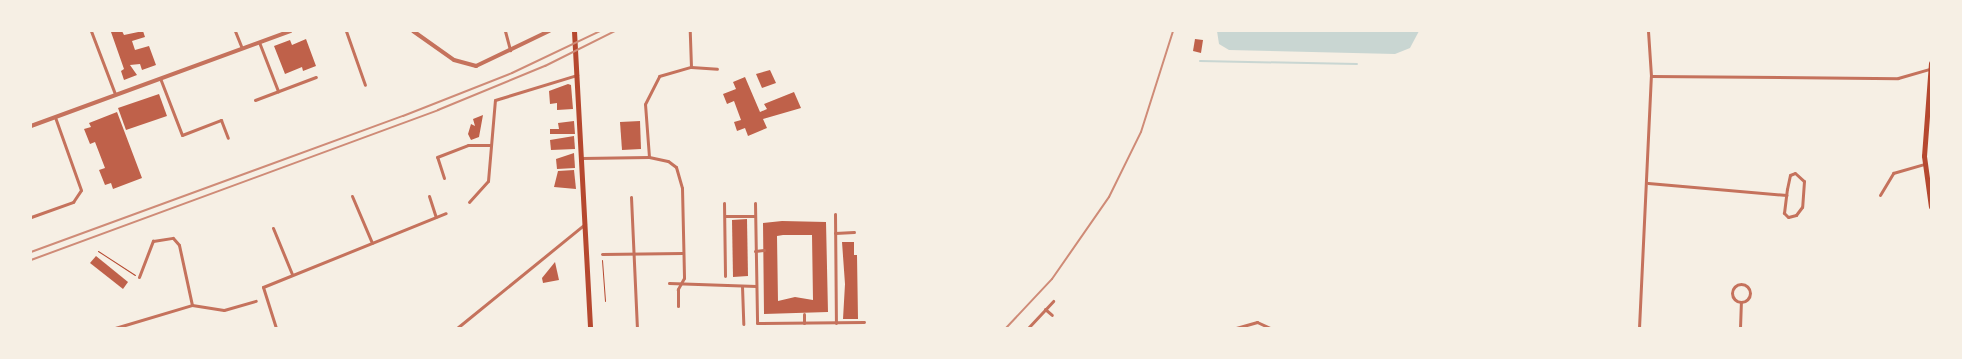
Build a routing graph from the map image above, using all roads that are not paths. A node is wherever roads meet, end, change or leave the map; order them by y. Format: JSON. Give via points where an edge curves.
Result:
{"nodes":[{"id":1,"x":91,"y":31,"type":"edge"},
{"id":2,"x":235,"y":31,"type":"edge"},
{"id":3,"x":290,"y":31,"type":"edge"},
{"id":4,"x":346,"y":31,"type":"edge"},
{"id":5,"x":413,"y":31,"type":"edge"},
{"id":6,"x":505,"y":31,"type":"edge"},
{"id":7,"x":549,"y":31,"type":"edge"},
{"id":8,"x":574,"y":31,"type":"edge"},
{"id":9,"x":690,"y":31,"type":"edge"},
{"id":10,"x":1648,"y":31,"type":"edge"},
{"id":11,"x":259,"y":42,"type":"junction"},
{"id":12,"x":242,"y":48,"type":"junction"},
{"id":13,"x":510,"y":50,"type":"junction"},
{"id":14,"x":1931,"y":63,"type":"edge"},
{"id":15,"x":691,"y":67,"type":"junction"},
{"id":16,"x":717,"y":69,"type":"dead end"},
{"id":17,"x":1930,"y":69,"type":"junction"},
{"id":18,"x":577,"y":75,"type":"junction"},
{"id":19,"x":1651,"y":76,"type":"junction"},
{"id":20,"x":316,"y":77,"type":"dead end"},
{"id":21,"x":160,"y":78,"type":"junction"},
{"id":22,"x":366,"y":85,"type":"dead end"},
{"id":23,"x":278,"y":91,"type":"junction"},
{"id":24,"x":115,"y":94,"type":"junction"},
{"id":25,"x":255,"y":100,"type":"dead end"},
{"id":26,"x":55,"y":117,"type":"junction"},
{"id":27,"x":31,"y":126,"type":"edge"},
{"id":28,"x":228,"y":138,"type":"dead end"},
{"id":29,"x":490,"y":145,"type":"junction"},
{"id":30,"x":649,"y":157,"type":"junction"},
{"id":31,"x":582,"y":158,"type":"junction"},
{"id":32,"x":1925,"y":164,"type":"junction"},
{"id":33,"x":444,"y":178,"type":"dead end"},
{"id":34,"x":1648,"y":183,"type":"junction"},
{"id":35,"x":1786,"y":195,"type":"junction"},
{"id":36,"x":1880,"y":195,"type":"dead end"},
{"id":37,"x":352,"y":196,"type":"dead end"},
{"id":38,"x":428,"y":196,"type":"dead end"},
{"id":39,"x":631,"y":197,"type":"dead end"},
{"id":40,"x":469,"y":202,"type":"dead end"},
{"id":41,"x":724,"y":203,"type":"dead end"},
{"id":42,"x":754,"y":204,"type":"dead end"},
{"id":43,"x":1931,"y":207,"type":"edge"},
{"id":44,"x":446,"y":213,"type":"dead end"},
{"id":45,"x":835,"y":214,"type":"dead end"},
{"id":46,"x":436,"y":216,"type":"junction"},
{"id":47,"x":725,"y":216,"type":"junction"},
{"id":48,"x":754,"y":216,"type":"junction"},
{"id":49,"x":31,"y":218,"type":"edge"},
{"id":50,"x":585,"y":224,"type":"junction"},
{"id":51,"x":273,"y":228,"type":"dead end"},
{"id":52,"x":854,"y":232,"type":"dead end"},
{"id":53,"x":835,"y":233,"type":"junction"},
{"id":54,"x":372,"y":243,"type":"junction"},
{"id":55,"x":764,"y":250,"type":"dead end"},
{"id":56,"x":755,"y":251,"type":"junction"},
{"id":57,"x":684,"y":253,"type":"junction"},
{"id":58,"x":602,"y":254,"type":"road end"},
{"id":59,"x":636,"y":254,"type":"junction"},
{"id":60,"x":292,"y":274,"type":"junction"},
{"id":61,"x":725,"y":276,"type":"dead end"},
{"id":62,"x":139,"y":277,"type":"road end"},
{"id":63,"x":669,"y":283,"type":"dead end"},
{"id":64,"x":682,"y":284,"type":"junction"},
{"id":65,"x":742,"y":286,"type":"junction"},
{"id":66,"x":756,"y":286,"type":"junction"},
{"id":67,"x":256,"y":301,"type":"dead end"},
{"id":68,"x":1053,"y":301,"type":"dead end"},
{"id":69,"x":1740,"y":302,"type":"junction"},
{"id":70,"x":192,"y":305,"type":"junction"},
{"id":71,"x":678,"y":306,"type":"dead end"},
{"id":72,"x":1045,"y":310,"type":"junction"},
{"id":73,"x":804,"y":314,"type":"dead end"},
{"id":74,"x":1052,"y":315,"type":"dead end"},
{"id":75,"x":864,"y":322,"type":"dead end"},
{"id":76,"x":804,"y":323,"type":"junction"},
{"id":77,"x":836,"y":323,"type":"junction"},
{"id":78,"x":742,"y":324,"type":"dead end"},
{"id":79,"x":637,"y":327,"type":"dead end"},
{"id":80,"x":115,"y":328,"type":"edge"},
{"id":81,"x":276,"y":328,"type":"edge"},
{"id":82,"x":458,"y":328,"type":"edge"},
{"id":83,"x":590,"y":328,"type":"edge"},
{"id":84,"x":1028,"y":328,"type":"edge"},
{"id":85,"x":1236,"y":328,"type":"edge"},
{"id":86,"x":1270,"y":328,"type":"edge"},
{"id":87,"x":1639,"y":328,"type":"edge"},
{"id":88,"x":1740,"y":328,"type":"edge"}],
"edges":[{"from":1,"to":24,"type":"street"},
{"from":2,"to":12,"type":"street"},
{"from":3,"to":11,"type":"street"},
{"from":4,"to":22,"type":"street"},
{"from":5,"to":13,"type":"street","via":[[454,60],[476,66]]},
{"from":6,"to":13,"type":"street"},
{"from":7,"to":13,"type":"street"},
{"from":8,"to":18,"type":"main road"},
{"from":9,"to":15,"type":"street"},
{"from":10,"to":19,"type":"street"},
{"from":11,"to":12,"type":"street"},
{"from":11,"to":23,"type":"street"},
{"from":12,"to":21,"type":"street"},
{"from":14,"to":17,"type":"main road"},
{"from":15,"to":16,"type":"street"},
{"from":15,"to":30,"type":"street","via":[[666,71],[651,87],[645,104]]},
{"from":17,"to":19,"type":"street","via":[[1898,78]]},
{"from":17,"to":32,"type":"main road"},
{"from":18,"to":29,"type":"street","via":[[495,100]]},
{"from":18,"to":31,"type":"main road"},
{"from":19,"to":34,"type":"street"},
{"from":20,"to":23,"type":"street"},
{"from":21,"to":24,"type":"street"},
{"from":21,"to":28,"type":"street","via":[[182,135],[221,120]]},
{"from":23,"to":25,"type":"street"},
{"from":24,"to":26,"type":"street"},
{"from":26,"to":27,"type":"street"},
{"from":26,"to":49,"type":"street","via":[[81,190],[73,202]]},
{"from":29,"to":33,"type":"street","via":[[468,145],[437,157]]},
{"from":29,"to":40,"type":"street","via":[[488,181]]},
{"from":30,"to":31,"type":"street"},
{"from":30,"to":57,"type":"street","via":[[673,164],[681,179]]},
{"from":31,"to":50,"type":"main road"},
{"from":32,"to":36,"type":"street","via":[[1893,172]]},
{"from":32,"to":43,"type":"main road"},
{"from":34,"to":35,"type":"street"},
{"from":34,"to":87,"type":"street"},
{"from":35,"to":35,"type":"street","via":[[1790,175],[1795,173],[1804,185],[1802,207],[1792,218],[1785,216]]},
{"from":37,"to":54,"type":"street"},
{"from":38,"to":46,"type":"street"},
{"from":39,"to":59,"type":"street"},
{"from":41,"to":47,"type":"street"},
{"from":42,"to":48,"type":"street"},
{"from":44,"to":46,"type":"street"},
{"from":45,"to":53,"type":"street"},
{"from":46,"to":54,"type":"street"},
{"from":47,"to":48,"type":"street"},
{"from":47,"to":61,"type":"street"},
{"from":48,"to":56,"type":"street"},
{"from":50,"to":82,"type":"street"},
{"from":50,"to":83,"type":"main road"},
{"from":51,"to":60,"type":"street"},
{"from":52,"to":53,"type":"street"},
{"from":53,"to":77,"type":"street"},
{"from":54,"to":60,"type":"street"},
{"from":55,"to":56,"type":"street"},
{"from":56,"to":66,"type":"street"},
{"from":57,"to":59,"type":"street"},
{"from":57,"to":64,"type":"street"},
{"from":58,"to":59,"type":"street"},
{"from":59,"to":79,"type":"street"},
{"from":60,"to":81,"type":"street","via":[[263,287]]},
{"from":62,"to":70,"type":"street","via":[[153,241],[173,238],[179,246]]},
{"from":63,"to":64,"type":"street"},
{"from":64,"to":65,"type":"street"},
{"from":64,"to":71,"type":"street","via":[[678,289]]},
{"from":65,"to":66,"type":"street"},
{"from":65,"to":78,"type":"street"},
{"from":66,"to":76,"type":"street","via":[[757,323]]},
{"from":67,"to":70,"type":"street","via":[[224,310]]},
{"from":68,"to":72,"type":"street"},
{"from":69,"to":69,"type":"street","via":[[1732,293],[1740,284],[1750,292],[1748,299]]},
{"from":69,"to":88,"type":"street"},
{"from":70,"to":80,"type":"street"},
{"from":72,"to":74,"type":"street"},
{"from":72,"to":84,"type":"street"},
{"from":73,"to":76,"type":"street"},
{"from":75,"to":77,"type":"street"},
{"from":76,"to":77,"type":"street"},
{"from":85,"to":86,"type":"street","via":[[1257,322]]}]}
